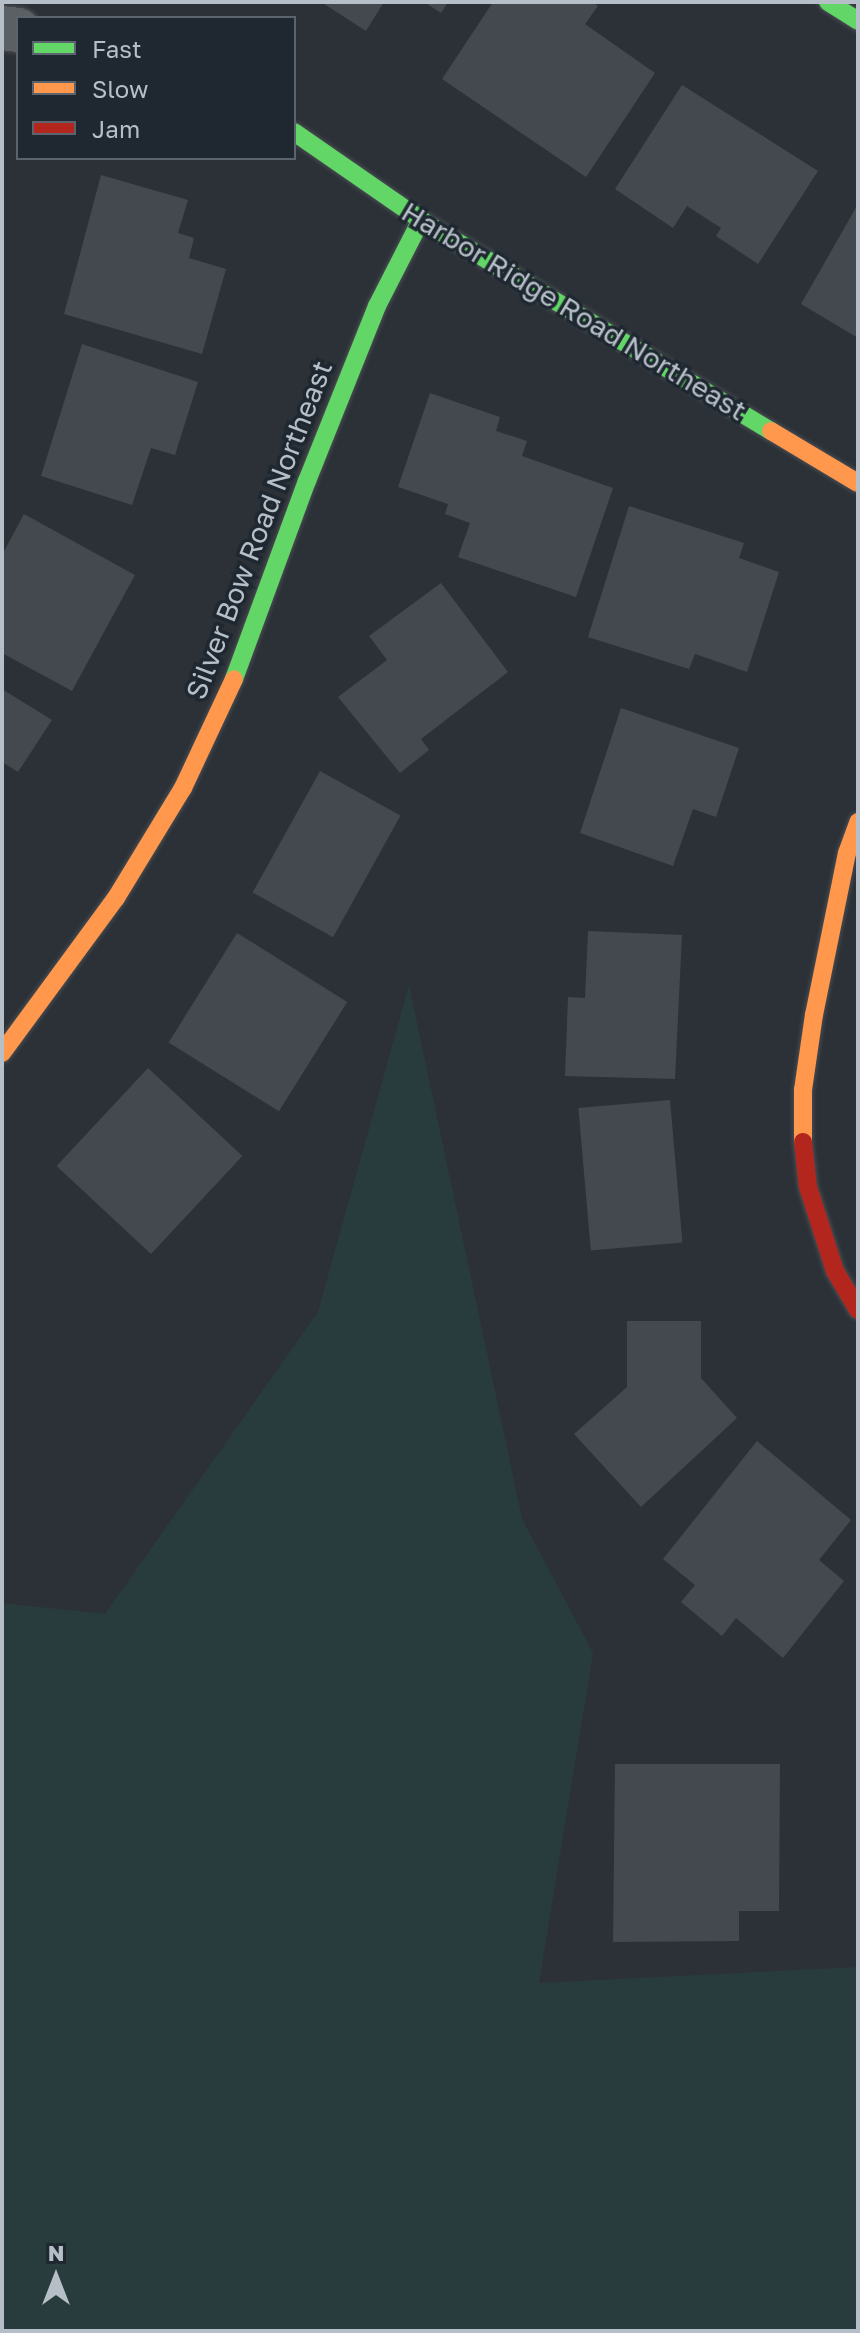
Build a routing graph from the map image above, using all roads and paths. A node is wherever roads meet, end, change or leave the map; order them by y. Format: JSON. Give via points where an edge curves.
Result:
{"nodes":[{"id":1,"x":828,"y":2,"type":"edge"},
{"id":2,"x":858,"y":21,"type":"edge"},
{"id":3,"x":296,"y":133,"type":"edge"},
{"id":4,"x":421,"y":220,"type":"junction"},
{"id":5,"x":858,"y":483,"type":"edge"},
{"id":6,"x":858,"y":822,"type":"edge"},
{"id":7,"x":2,"y":1053,"type":"edge"},
{"id":8,"x":858,"y":1310,"type":"edge"}],
"edges":[{"from":1,"to":2,"type":"street"},
{"from":3,"to":4,"type":"street","name":"Harbor Ridge Road Northeast"},
{"from":4,"to":5,"type":"street","name":"Harbor Ridge Road Northeast"},
{"from":4,"to":7,"type":"street","name":"Silver Bow Road Northeast","via":[[377,306],[307,481],[246,655],[183,788],[116,898]]},
{"from":6,"to":8,"type":"street","via":[[847,853],[803,1090],[808,1187],[835,1271]]}]}
